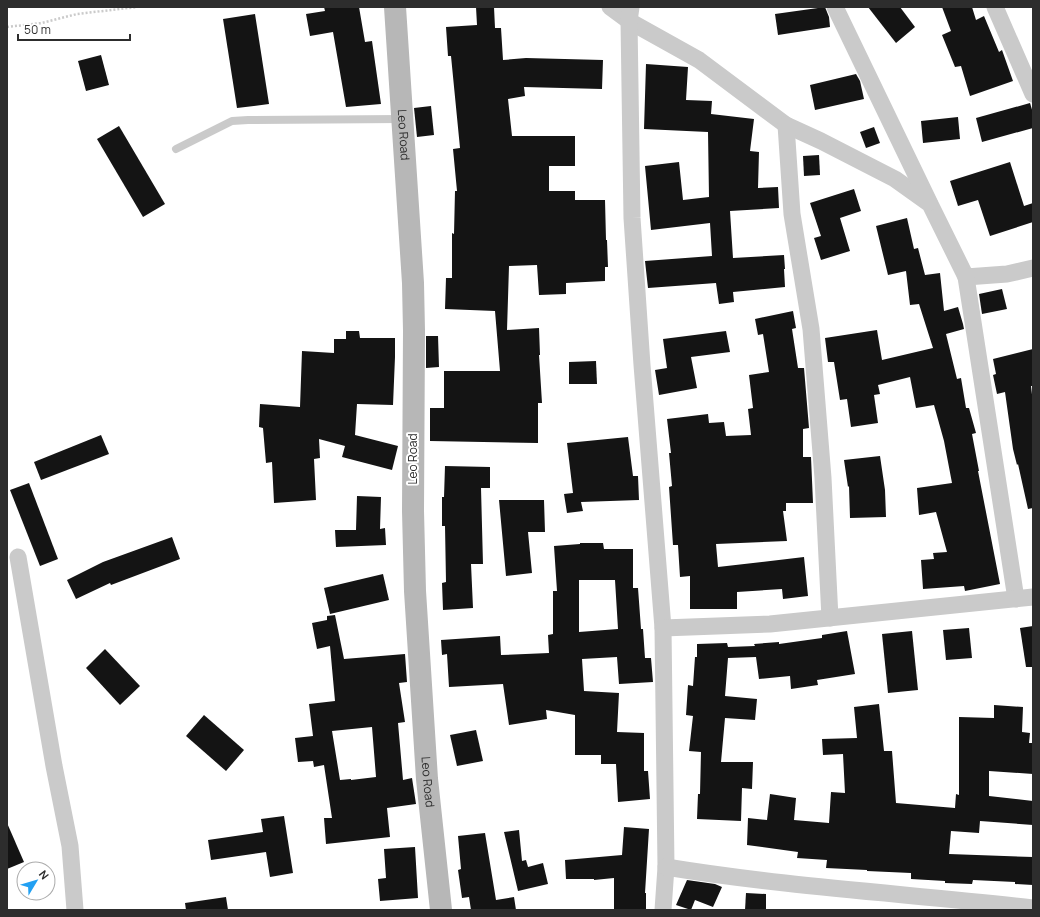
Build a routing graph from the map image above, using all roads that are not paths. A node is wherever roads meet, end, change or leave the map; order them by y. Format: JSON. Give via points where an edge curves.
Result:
{"nodes":[{"id":1,"x":395,"y":7,"type":"edge"},
{"id":2,"x":610,"y":7,"type":"edge"},
{"id":3,"x":835,"y":7,"type":"edge"},
{"id":4,"x":995,"y":7,"type":"edge"},
{"id":5,"x":630,"y":14,"type":"edge"},
{"id":6,"x":1033,"y":94,"type":"edge"},
{"id":7,"x":403,"y":119,"type":"junction"},
{"id":8,"x":786,"y":125,"type":"junction"},
{"id":9,"x":176,"y":149,"type":"dead end"},
{"id":10,"x":930,"y":204,"type":"junction"},
{"id":11,"x":1033,"y":268,"type":"edge"},
{"id":12,"x":966,"y":277,"type":"junction"},
{"id":13,"x":18,"y":557,"type":"dead end"},
{"id":14,"x":1033,"y":597,"type":"edge"},
{"id":15,"x":1016,"y":599,"type":"junction"},
{"id":16,"x":830,"y":618,"type":"junction"},
{"id":17,"x":663,"y":628,"type":"junction"},
{"id":18,"x":666,"y":868,"type":"junction"},
{"id":19,"x":1033,"y":908,"type":"edge"},
{"id":20,"x":75,"y":910,"type":"edge"},
{"id":21,"x":441,"y":910,"type":"edge"},
{"id":22,"x":663,"y":910,"type":"edge"}],
"edges":[{"from":1,"to":7,"type":"street","name":"Leo Road"},
{"from":2,"to":5,"type":"street"},
{"from":3,"to":10,"type":"street"},
{"from":4,"to":6,"type":"street"},
{"from":5,"to":8,"type":"street","via":[[699,60]]},
{"from":5,"to":17,"type":"street","via":[[632,218]]},
{"from":7,"to":9,"type":"lane","via":[[232,121]]},
{"from":7,"to":21,"type":"street","name":"Leo Road","via":[[414,315],[415,591],[427,779]]},
{"from":8,"to":10,"type":"street","via":[[895,179]]},
{"from":8,"to":16,"type":"street","via":[[792,214],[811,329],[823,478]]},
{"from":10,"to":12,"type":"street"},
{"from":11,"to":12,"type":"street","via":[[1007,274]]},
{"from":12,"to":15,"type":"street"},
{"from":13,"to":20,"type":"street","via":[[70,846]]},
{"from":14,"to":15,"type":"street"},
{"from":15,"to":16,"type":"street"},
{"from":16,"to":17,"type":"street","via":[[770,624]]},
{"from":17,"to":18,"type":"street"},
{"from":18,"to":19,"type":"street","via":[[766,882]]},
{"from":18,"to":22,"type":"street"}]}
